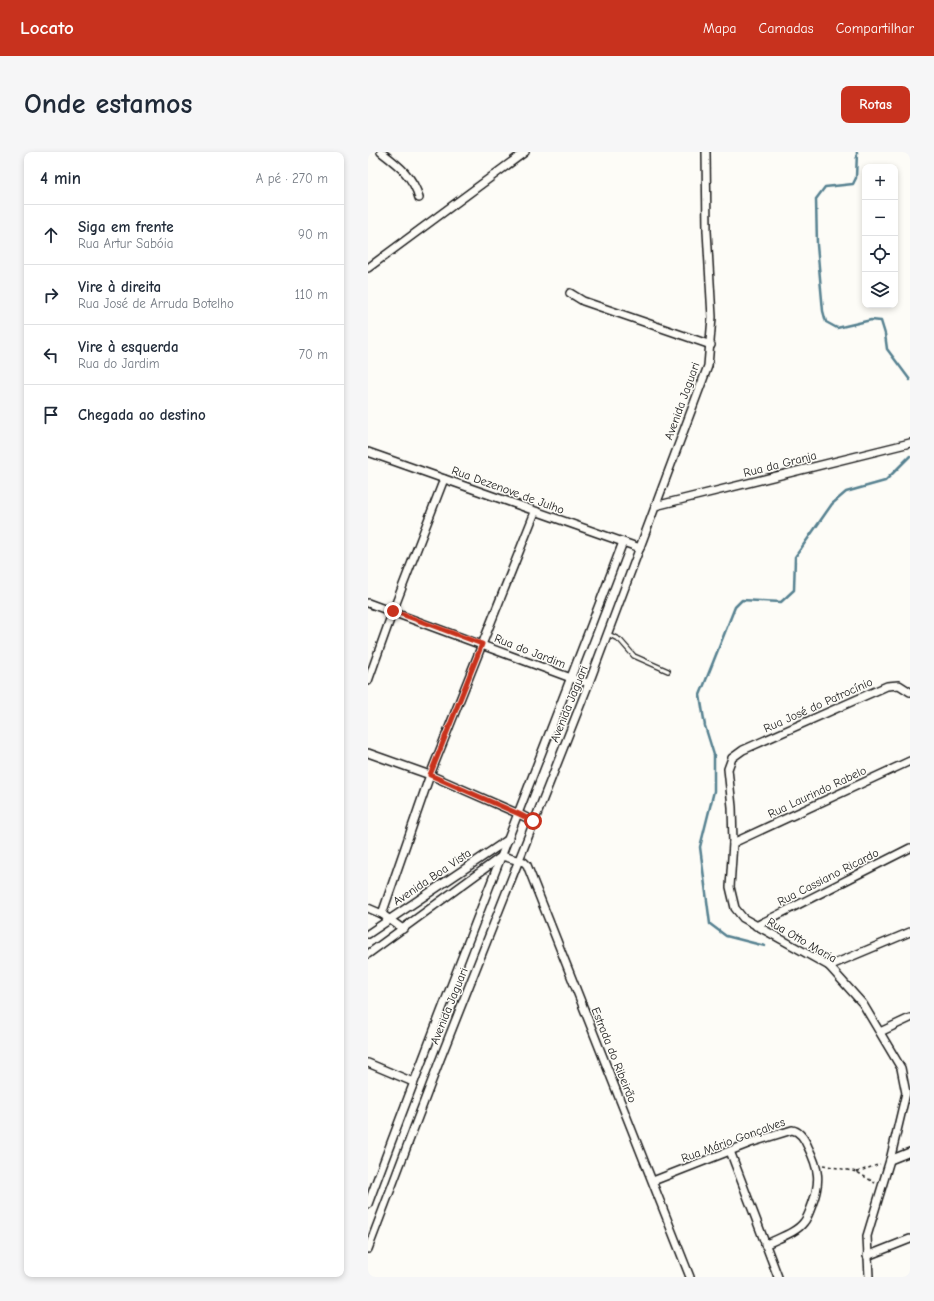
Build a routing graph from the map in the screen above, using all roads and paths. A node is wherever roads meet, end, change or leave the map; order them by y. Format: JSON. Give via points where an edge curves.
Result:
{"nodes":[{"id":1,"x":382,"y":152,"type":"edge"},
{"id":2,"x":525,"y":152,"type":"edge"},
{"id":3,"x":706,"y":152,"type":"edge"},
{"id":4,"x":419,"y":198,"type":"dead end"},
{"id":5,"x":369,"y":265,"type":"edge"},
{"id":6,"x":570,"y":293,"type":"dead end"},
{"id":7,"x":711,"y":345,"type":"junction"},
{"id":8,"x":908,"y":443,"type":"edge"},
{"id":9,"x":368,"y":452,"type":"edge"},
{"id":10,"x":444,"y":479,"type":"junction"},
{"id":11,"x":655,"y":506,"type":"junction"},
{"id":12,"x":535,"y":512,"type":"junction"},
{"id":13,"x":623,"y":542,"type":"junction"},
{"id":14,"x":640,"y":548,"type":"junction"},
{"id":15,"x":368,"y":603,"type":"edge"},
{"id":16,"x":393,"y":611,"type":"junction"},
{"id":17,"x":608,"y":634,"type":"junction"},
{"id":18,"x":482,"y":644,"type":"junction"},
{"id":19,"x":668,"y":671,"type":"dead end"},
{"id":20,"x":571,"y":678,"type":"junction"},
{"id":21,"x":368,"y":681,"type":"edge"},
{"id":22,"x":589,"y":683,"type":"junction"},
{"id":23,"x":910,"y":690,"type":"edge"},
{"id":24,"x":368,"y":753,"type":"edge"},
{"id":25,"x":736,"y":754,"type":"joint"},
{"id":26,"x":910,"y":761,"type":"edge"},
{"id":27,"x":430,"y":775,"type":"junction"},
{"id":28,"x":519,"y":814,"type":"junction"},
{"id":29,"x":533,"y":821,"type":"junction"},
{"id":30,"x":509,"y":839,"type":"junction"},
{"id":31,"x":733,"y":843,"type":"junction"},
{"id":32,"x":910,"y":848,"type":"edge"},
{"id":33,"x":502,"y":856,"type":"junction"},
{"id":34,"x":518,"y":860,"type":"junction"},
{"id":35,"x":368,"y":908,"type":"edge"},
{"id":36,"x":382,"y":914,"type":"junction"},
{"id":37,"x":390,"y":919,"type":"junction"},
{"id":38,"x":756,"y":926,"type":"junction"},
{"id":39,"x":403,"y":929,"type":"junction"},
{"id":40,"x":910,"y":932,"type":"edge"},
{"id":41,"x":368,"y":934,"type":"edge"},
{"id":42,"x":368,"y":954,"type":"edge"},
{"id":43,"x":829,"y":966,"type":"junction"},
{"id":44,"x":910,"y":1018,"type":"edge"},
{"id":45,"x":880,"y":1032,"type":"junction"},
{"id":46,"x":368,"y":1063,"type":"edge"},
{"id":47,"x":413,"y":1082,"type":"junction"},
{"id":48,"x":730,"y":1151,"type":"junction"},
{"id":49,"x":910,"y":1152,"type":"edge"},
{"id":50,"x":890,"y":1160,"type":"junction"},
{"id":51,"x":817,"y":1164,"type":"junction"},
{"id":52,"x":857,"y":1172,"type":"junction"},
{"id":53,"x":652,"y":1181,"type":"junction"},
{"id":54,"x":881,"y":1188,"type":"junction"},
{"id":55,"x":368,"y":1204,"type":"edge"},
{"id":56,"x":910,"y":1239,"type":"edge"},
{"id":57,"x":765,"y":1244,"type":"junction"},
{"id":58,"x":368,"y":1249,"type":"edge"},
{"id":59,"x":867,"y":1256,"type":"junction"},
{"id":60,"x":690,"y":1277,"type":"edge"},
{"id":61,"x":778,"y":1277,"type":"edge"},
{"id":62,"x":869,"y":1277,"type":"edge"}],
"edges":[{"from":1,"to":4,"type":"street","via":[[410,178]]},
{"from":2,"to":5,"type":"street"},
{"from":3,"to":7,"type":"street","name":"Avenida Jaguari"},
{"from":6,"to":7,"type":"street","via":[[583,302]]},
{"from":7,"to":11,"type":"street","name":"Avenida Jaguari","via":[[708,366]]},
{"from":8,"to":11,"type":"street","name":"Rua da Granja"},
{"from":9,"to":10,"type":"street","name":"Rua Dezenove de Julho"},
{"from":10,"to":12,"type":"street","name":"Rua Dezenove de Julho"},
{"from":10,"to":16,"type":"street"},
{"from":11,"to":14,"type":"street","name":"Avenida Jaguari"},
{"from":12,"to":13,"type":"street","name":"Rua Dezenove de Julho"},
{"from":12,"to":18,"type":"street"},
{"from":13,"to":14,"type":"street","name":"Rua Dezenove de Julho"},
{"from":13,"to":20,"type":"street","name":"Avenida Jaguari"},
{"from":14,"to":17,"type":"street","name":"Avenida Jaguari"},
{"from":15,"to":16,"type":"street","name":"Rua do Jardim"},
{"from":16,"to":18,"type":"street","name":"Rua do Jardim"},
{"from":16,"to":21,"type":"street"},
{"from":17,"to":19,"type":"lane","via":[[620,640],[634,656]]},
{"from":17,"to":22,"type":"street","name":"Avenida Jaguari"},
{"from":18,"to":20,"type":"street","name":"Rua do Jardim"},
{"from":18,"to":27,"type":"street"},
{"from":20,"to":22,"type":"street","name":"Rua do Jardim"},
{"from":20,"to":28,"type":"street","name":"Avenida Jaguari"},
{"from":22,"to":29,"type":"street","name":"Avenida Jaguari"},
{"from":23,"to":25,"type":"street","name":"Rua José do Patrocínio","via":[[899,685],[887,686]]},
{"from":24,"to":27,"type":"street"},
{"from":25,"to":31,"type":"street","name":"Rua Otto Maria","via":[[728,769]]},
{"from":26,"to":31,"type":"street","name":"Rua Laurindo Rabelo"},
{"from":27,"to":28,"type":"street"},
{"from":27,"to":36,"type":"street"},
{"from":28,"to":29,"type":"street"},
{"from":28,"to":30,"type":"street","name":"Avenida Jaguari"},
{"from":29,"to":34,"type":"street","name":"Avenida Jaguari"},
{"from":30,"to":33,"type":"street","name":"Avenida Jaguari"},
{"from":30,"to":37,"type":"street","name":"Avenida Boa Vista"},
{"from":31,"to":38,"type":"street","name":"Rua Otto Maria","via":[[730,887],[732,900],[743,918]]},
{"from":32,"to":38,"type":"street","name":"Rua Cassiano Ricardo"},
{"from":33,"to":34,"type":"street","name":"Estrada do Ribeirão"},
{"from":33,"to":39,"type":"street","name":"Avenida Boa Vista"},
{"from":33,"to":47,"type":"street","name":"Avenida Jaguari"},
{"from":34,"to":53,"type":"street","name":"Estrada do Ribeirão","via":[[524,862],[531,871]]},
{"from":34,"to":58,"type":"street","name":"Avenida Jaguari"},
{"from":35,"to":36,"type":"street"},
{"from":36,"to":37,"type":"street"},
{"from":37,"to":39,"type":"street"},
{"from":37,"to":41,"type":"street","name":"Avenida Boa Vista"},
{"from":38,"to":43,"type":"street","name":"Rua Otto Maria"},
{"from":39,"to":42,"type":"street","name":"Avenida Boa Vista"},
{"from":40,"to":43,"type":"street"},
{"from":43,"to":45,"type":"street","name":"Rua Otto Maria","via":[[863,1004]]},
{"from":44,"to":45,"type":"street"},
{"from":45,"to":50,"type":"street","name":"Rua Otto Maria","via":[[901,1068],[906,1093]]},
{"from":46,"to":47,"type":"street"},
{"from":47,"to":55,"type":"street","name":"Avenida Jaguari"},
{"from":48,"to":51,"type":"street","name":"Rua Mário Gonçalves","via":[[792,1130],[799,1132],[806,1141]]},
{"from":48,"to":53,"type":"street","name":"Rua Mário Gonçalves"},
{"from":48,"to":57,"type":"street"},
{"from":49,"to":50,"type":"street"},
{"from":50,"to":52,"type":"path"},
{"from":50,"to":54,"type":"street","name":"Rua Otto Maria"},
{"from":51,"to":52,"type":"path"},
{"from":51,"to":57,"type":"street","name":"Rua Mário Gonçalves","via":[[819,1178],[806,1220],[797,1229]]},
{"from":52,"to":54,"type":"path"},
{"from":53,"to":60,"type":"street","name":"Estrada do Ribeirão"},
{"from":54,"to":59,"type":"street","name":"Rua Otto Maria","via":[[867,1236]]},
{"from":56,"to":59,"type":"street"},
{"from":57,"to":61,"type":"street"},
{"from":59,"to":62,"type":"street","name":"Rua Otto Maria"}]}
